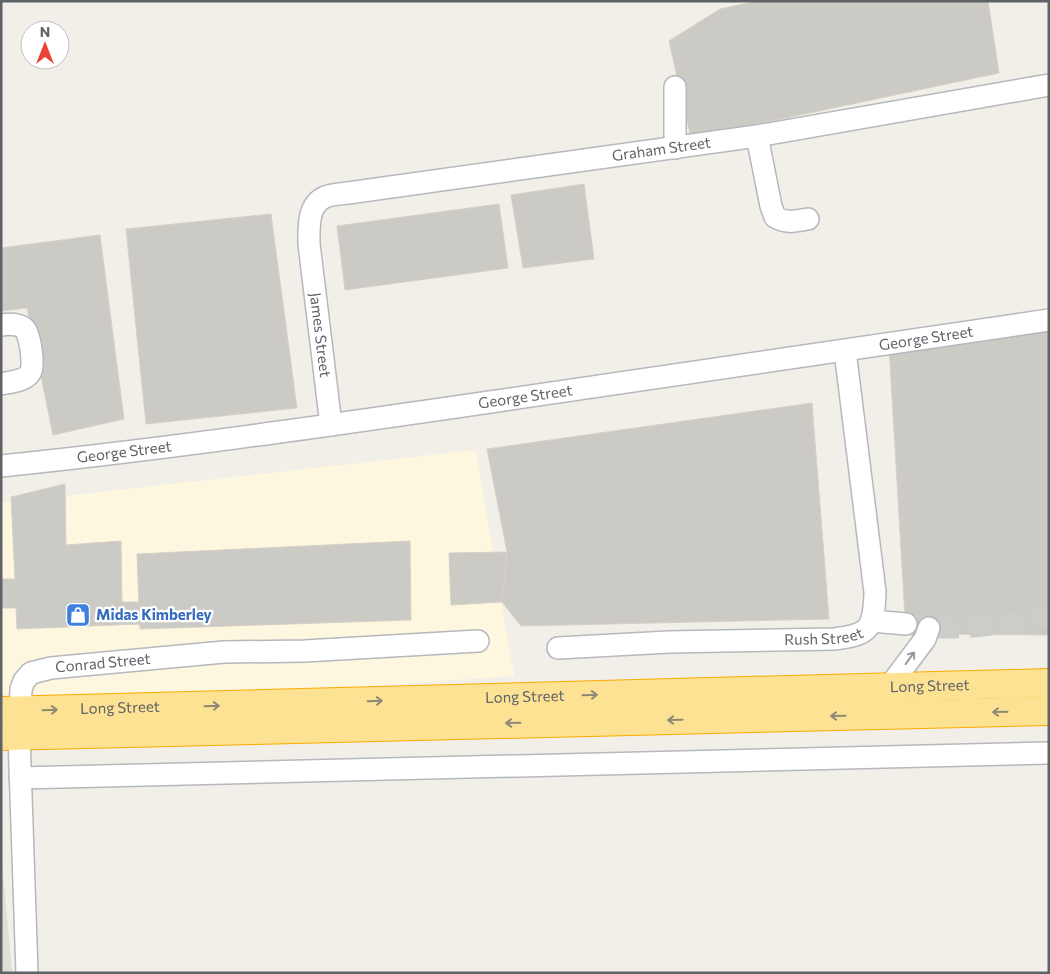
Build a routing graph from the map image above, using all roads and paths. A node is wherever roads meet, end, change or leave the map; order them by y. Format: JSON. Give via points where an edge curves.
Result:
{"nodes":[{"id":1,"x":1049,"y":86,"type":"edge"},
{"id":2,"x":675,"y":87,"type":"dead end"},
{"id":3,"x":757,"y":136,"type":"junction"},
{"id":4,"x":675,"y":148,"type":"junction"},
{"id":5,"x":808,"y":219,"type":"dead end"},
{"id":6,"x":309,"y":244,"type":"joint"},
{"id":7,"x":1049,"y":320,"type":"edge"},
{"id":8,"x":1,"y":325,"type":"edge"},
{"id":9,"x":845,"y":351,"type":"junction"},
{"id":10,"x":1,"y":384,"type":"edge"},
{"id":11,"x":331,"y":425,"type":"junction"},
{"id":12,"x":1,"y":466,"type":"edge"},
{"id":13,"x":872,"y":621,"type":"junction"},
{"id":14,"x":906,"y":624,"type":"tunnel mouth"},
{"id":15,"x":929,"y":628,"type":"dead end"},
{"id":16,"x":478,"y":640,"type":"dead end"},
{"id":17,"x":558,"y":648,"type":"dead end"},
{"id":18,"x":1049,"y":682,"type":"edge"},
{"id":19,"x":889,"y":687,"type":"junction"},
{"id":20,"x":1049,"y":711,"type":"edge"},
{"id":21,"x":11,"y":723,"type":"edge"},
{"id":22,"x":1049,"y":753,"type":"edge"},
{"id":23,"x":20,"y":778,"type":"junction"},
{"id":24,"x":26,"y":973,"type":"edge"}],
"edges":[{"from":1,"to":3,"type":"street","name":"Graham Street"},
{"from":2,"to":4,"type":"street"},
{"from":3,"to":4,"type":"street","name":"Graham Street"},
{"from":3,"to":5,"type":"street","via":[[776,218],[792,222]]},
{"from":4,"to":6,"type":"street","name":"Graham Street","via":[[323,198],[309,219]]},
{"from":6,"to":11,"type":"street","name":"James Street"},
{"from":7,"to":9,"type":"street","name":"George Street"},
{"from":8,"to":10,"type":"street","via":[[24,328],[28,335],[32,368],[25,378]]},
{"from":9,"to":11,"type":"street","name":"George Street"},
{"from":9,"to":13,"type":"street","name":"Rush Street","via":[[876,592]]},
{"from":11,"to":12,"type":"street","name":"George Street"},
{"from":13,"to":14,"type":"street"},
{"from":13,"to":17,"type":"street","name":"Rush Street","via":[[856,636],[834,639]]},
{"from":19,"to":15,"type":"street","one_way":true,"via":[[925,639]]},
{"from":16,"to":21,"type":"street","name":"Conrad Street","via":[[306,651],[224,652],[51,668],[31,673],[24,680]]},
{"from":18,"to":19,"type":"highway","name":"Long Street"},
{"from":21,"to":19,"type":"highway","name":"Long Street","one_way":true},
{"from":20,"to":21,"type":"highway","name":"Long Street","one_way":true},
{"from":21,"to":23,"type":"street","name":"Conrad Street"},
{"from":22,"to":23,"type":"street"},
{"from":23,"to":24,"type":"street","name":"Conrad Street"}]}
